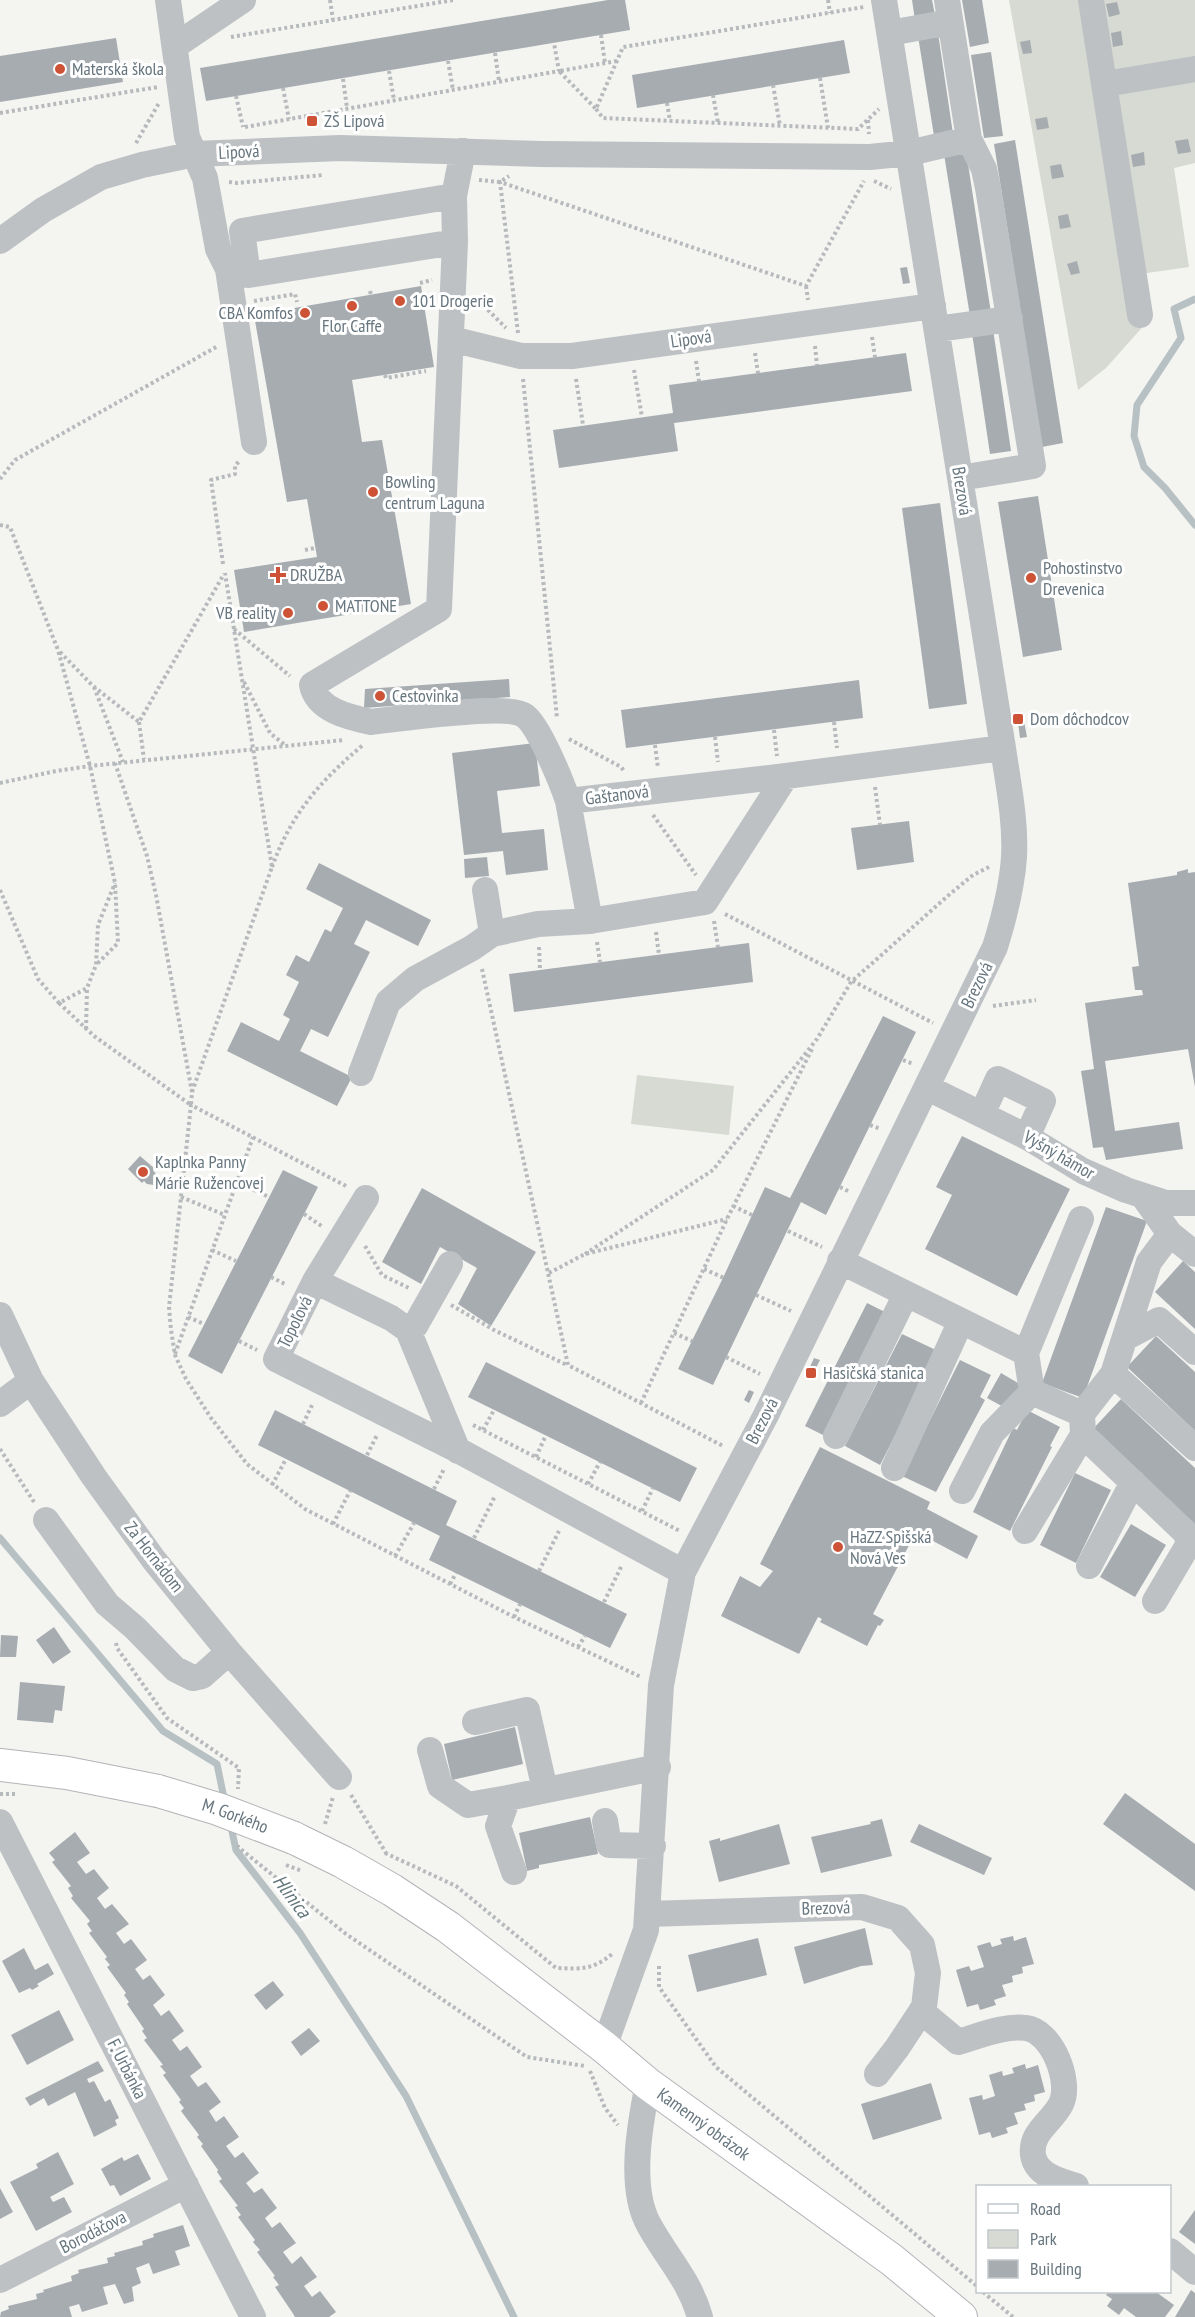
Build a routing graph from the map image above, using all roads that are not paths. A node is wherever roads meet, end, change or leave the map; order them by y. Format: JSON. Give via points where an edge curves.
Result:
{"nodes":[{"id":1,"x":168,"y":0,"type":"edge"},
{"id":2,"x":243,"y":0,"type":"edge"},
{"id":3,"x":1091,"y":0,"type":"edge"},
{"id":4,"x":878,"y":3,"type":"edge"},
{"id":5,"x":948,"y":11,"type":"edge"},
{"id":6,"x":890,"y":33,"type":"junction"},
{"id":7,"x":175,"y":46,"type":"junction"},
{"id":8,"x":1195,"y":69,"type":"edge"},
{"id":9,"x":1105,"y":84,"type":"junction"},
{"id":10,"x":969,"y":139,"type":"junction"},
{"id":11,"x":463,"y":151,"type":"junction"},
{"id":12,"x":909,"y":153,"type":"junction"},
{"id":13,"x":195,"y":154,"type":"junction"},
{"id":14,"x":453,"y":196,"type":"junction"},
{"id":15,"x":0,"y":241,"type":"edge"},
{"id":16,"x":455,"y":242,"type":"junction"},
{"id":17,"x":1140,"y":315,"type":"dead end"},
{"id":18,"x":935,"y":317,"type":"junction"},
{"id":19,"x":1010,"y":319,"type":"junction"},
{"id":20,"x":451,"y":339,"type":"junction"},
{"id":21,"x":254,"y":442,"type":"road end"},
{"id":22,"x":960,"y":478,"type":"junction"},
{"id":23,"x":1003,"y":748,"type":"junction"},
{"id":24,"x":786,"y":776,"type":"junction"},
{"id":25,"x":568,"y":801,"type":"junction"},
{"id":26,"x":485,"y":890,"type":"dead end"},
{"id":27,"x":590,"y":921,"type":"junction"},
{"id":28,"x":484,"y":939,"type":"junction"},
{"id":29,"x":361,"y":1073,"type":"dead end"},
{"id":30,"x":928,"y":1088,"type":"junction"},
{"id":31,"x":981,"y":1114,"type":"junction"},
{"id":32,"x":1028,"y":1137,"type":"junction"},
{"id":33,"x":1143,"y":1196,"type":"junction"},
{"id":34,"x":1195,"y":1203,"type":"edge"},
{"id":35,"x":347,"y":1207,"type":"road end"},
{"id":36,"x":1081,"y":1219,"type":"dead end"},
{"id":37,"x":1185,"y":1241,"type":"edge"},
{"id":38,"x":835,"y":1256,"type":"junction"},
{"id":39,"x":450,"y":1264,"type":"dead end"},
{"id":40,"x":315,"y":1281,"type":"junction"},
{"id":41,"x":1140,"y":1288,"type":"junction"},
{"id":42,"x":906,"y":1294,"type":"junction"},
{"id":43,"x":0,"y":1315,"type":"edge"},
{"id":44,"x":1160,"y":1320,"type":"junction"},
{"id":45,"x":961,"y":1321,"type":"junction"},
{"id":46,"x":408,"y":1330,"type":"junction"},
{"id":47,"x":1125,"y":1338,"type":"junction"},
{"id":48,"x":1195,"y":1352,"type":"edge"},
{"id":49,"x":1026,"y":1353,"type":"junction"},
{"id":50,"x":1113,"y":1374,"type":"junction"},
{"id":51,"x":31,"y":1381,"type":"junction"},
{"id":52,"x":1032,"y":1392,"type":"junction"},
{"id":53,"x":0,"y":1404,"type":"edge"},
{"id":54,"x":1083,"y":1424,"type":"junction"},
{"id":55,"x":836,"y":1436,"type":"dead end"},
{"id":56,"x":1195,"y":1448,"type":"edge"},
{"id":57,"x":458,"y":1450,"type":"junction"},
{"id":58,"x":894,"y":1468,"type":"dead end"},
{"id":59,"x":1133,"y":1482,"type":"junction"},
{"id":60,"x":962,"y":1491,"type":"dead end"},
{"id":61,"x":46,"y":1520,"type":"road end"},
{"id":62,"x":1025,"y":1531,"type":"dead end"},
{"id":63,"x":1089,"y":1566,"type":"dead end"},
{"id":64,"x":683,"y":1572,"type":"junction"},
{"id":65,"x":1155,"y":1601,"type":"dead end"},
{"id":66,"x":229,"y":1652,"type":"junction"},
{"id":67,"x":475,"y":1722,"type":"dead end"},
{"id":68,"x":430,"y":1750,"type":"dead end"},
{"id":69,"x":0,"y":1765,"type":"edge"},
{"id":70,"x":658,"y":1767,"type":"junction"},
{"id":71,"x":336,"y":1786,"type":"road end"},
{"id":72,"x":545,"y":1790,"type":"junction"},
{"id":73,"x":508,"y":1798,"type":"junction"},
{"id":74,"x":605,"y":1821,"type":"dead end"},
{"id":75,"x":0,"y":1822,"type":"edge"},
{"id":76,"x":653,"y":1846,"type":"junction"},
{"id":77,"x":514,"y":1872,"type":"dead end"},
{"id":78,"x":647,"y":1922,"type":"junction"},
{"id":79,"x":448,"y":1927,"type":"joint"},
{"id":80,"x":921,"y":2011,"type":"junction"},
{"id":81,"x":590,"y":2053,"type":"junction"},
{"id":82,"x":877,"y":2074,"type":"dead end"},
{"id":83,"x":648,"y":2084,"type":"junction"},
{"id":84,"x":186,"y":2185,"type":"junction"},
{"id":85,"x":1071,"y":2185,"type":"edge"},
{"id":86,"x":1171,"y":2252,"type":"edge"},
{"id":87,"x":1195,"y":2272,"type":"edge"},
{"id":88,"x":0,"y":2280,"type":"edge"},
{"id":89,"x":253,"y":2317,"type":"edge"},
{"id":90,"x":700,"y":2317,"type":"edge"},
{"id":91,"x":961,"y":2317,"type":"edge"}],
"edges":[{"from":1,"to":7,"type":"street","name":"Lipová"},
{"from":2,"to":7,"type":"street"},
{"from":3,"to":9,"type":"street"},
{"from":4,"to":6,"type":"street","name":"Brezová"},
{"from":5,"to":6,"type":"street"},
{"from":5,"to":10,"type":"street"},
{"from":6,"to":12,"type":"street","name":"Brezová"},
{"from":7,"to":13,"type":"street","name":"Lipová","via":[[174,84]]},
{"from":8,"to":9,"type":"street"},
{"from":9,"to":17,"type":"street"},
{"from":10,"to":12,"type":"street","name":"Lipová"},
{"from":10,"to":19,"type":"street","via":[[984,169]]},
{"from":11,"to":12,"type":"street","name":"Lipová","via":[[858,157]]},
{"from":11,"to":13,"type":"street","name":"Lipová","via":[[340,148]]},
{"from":11,"to":14,"type":"street"},
{"from":12,"to":18,"type":"street","name":"Brezová"},
{"from":13,"to":15,"type":"street","name":"Lipová","via":[[101,177],[43,210]]},
{"from":13,"to":21,"type":"street","via":[[205,178],[218,249],[228,269]]},
{"from":14,"to":16,"type":"street"},
{"from":14,"to":16,"type":"street","via":[[242,231],[248,275]]},
{"from":16,"to":20,"type":"street"},
{"from":18,"to":19,"type":"street","name":"Lipová"},
{"from":18,"to":20,"type":"street","name":"Lipová","via":[[572,356],[521,356]]},
{"from":18,"to":22,"type":"street","name":"Brezová"},
{"from":19,"to":22,"type":"street","via":[[1032,466]]},
{"from":20,"to":25,"type":"street","via":[[439,609],[313,691],[335,710],[371,722],[492,711],[524,714],[537,732]]},
{"from":22,"to":23,"type":"street","name":"Brezová"},
{"from":23,"to":24,"type":"street","name":"Gaštanová"},
{"from":23,"to":30,"type":"street","name":"Brezová","via":[[1014,855],[1005,916],[995,947]]},
{"from":24,"to":25,"type":"street","name":"Gaštanová"},
{"from":24,"to":27,"type":"street","via":[[705,902]]},
{"from":25,"to":27,"type":"street","name":"Gaštanová"},
{"from":26,"to":28,"type":"street"},
{"from":27,"to":28,"type":"street","via":[[538,924]]},
{"from":28,"to":29,"type":"street","via":[[415,979],[388,1002]]},
{"from":30,"to":31,"type":"street","name":"Vyšný hámor"},
{"from":30,"to":38,"type":"street","name":"Brezová"},
{"from":31,"to":32,"type":"street","name":"Vyšný hámor"},
{"from":31,"to":32,"type":"street","via":[[998,1079],[1043,1101]]},
{"from":32,"to":33,"type":"street","name":"Vyšný hámor","via":[[1083,1171]]},
{"from":33,"to":34,"type":"street","name":"Vyšný hámor","via":[[1166,1203]]},
{"from":33,"to":37,"type":"street"},
{"from":35,"to":40,"type":"street"},
{"from":36,"to":49,"type":"street"},
{"from":37,"to":41,"type":"street","via":[[1149,1262]]},
{"from":38,"to":42,"type":"street"},
{"from":38,"to":64,"type":"street","name":"Brezová","via":[[771,1404]]},
{"from":39,"to":46,"type":"street","via":[[425,1293],[415,1326]]},
{"from":40,"to":46,"type":"street","name":"Topoľová"},
{"from":40,"to":57,"type":"street","name":"Topoľová","via":[[276,1359]]},
{"from":41,"to":44,"type":"street"},
{"from":41,"to":47,"type":"street"},
{"from":42,"to":45,"type":"street"},
{"from":42,"to":55,"type":"street"},
{"from":43,"to":51,"type":"street","name":"Za Hornádom"},
{"from":44,"to":47,"type":"street"},
{"from":44,"to":48,"type":"street"},
{"from":45,"to":49,"type":"street"},
{"from":45,"to":58,"type":"street"},
{"from":46,"to":57,"type":"street"},
{"from":47,"to":50,"type":"street"},
{"from":49,"to":52,"type":"street"},
{"from":50,"to":54,"type":"street"},
{"from":50,"to":56,"type":"street"},
{"from":51,"to":53,"type":"street"},
{"from":51,"to":66,"type":"street","name":"Za Hornádom","via":[[93,1477]]},
{"from":52,"to":54,"type":"street"},
{"from":52,"to":60,"type":"street","via":[[992,1433]]},
{"from":54,"to":59,"type":"street"},
{"from":54,"to":62,"type":"street"},
{"from":57,"to":64,"type":"street","name":"Topoľová"},
{"from":59,"to":63,"type":"street"},
{"from":59,"to":65,"type":"street","via":[[1187,1534],[1188,1545]]},
{"from":61,"to":66,"type":"street","via":[[107,1604],[175,1670],[193,1678],[202,1676]]},
{"from":64,"to":70,"type":"street","name":"Brezová","via":[[661,1685]]},
{"from":66,"to":71,"type":"street","name":"Za Hornádom"},
{"from":67,"to":72,"type":"street","via":[[527,1710]]},
{"from":68,"to":73,"type":"street","via":[[440,1786],[468,1805]]},
{"from":69,"to":79,"type":"main road","name":"M. Gorkého","bridge":true,"via":[[158,1791],[218,1809],[343,1862]]},
{"from":70,"to":72,"type":"street"},
{"from":70,"to":76,"type":"street","name":"Brezová"},
{"from":72,"to":73,"type":"street"},
{"from":73,"to":77,"type":"street","via":[[498,1826]]},
{"from":74,"to":76,"type":"street","via":[[609,1845]]},
{"from":75,"to":84,"type":"street","name":"F. Urbánka"},
{"from":76,"to":78,"type":"street","name":"Brezová"},
{"from":78,"to":80,"type":"street","name":"Brezová","via":[[862,1907],[898,1918],[922,1945],[928,1973]]},
{"from":78,"to":81,"type":"street","name":"Brezová"},
{"from":79,"to":81,"type":"main road","name":"Kamenný obrázok"},
{"from":80,"to":82,"type":"street","name":"Brezová"},
{"from":80,"to":85,"type":"street","via":[[958,2042],[1014,2028],[1028,2028],[1044,2038],[1060,2062],[1065,2082],[1062,2103],[1036,2136],[1033,2154],[1036,2164],[1050,2177]]},
{"from":81,"to":83,"type":"main road","name":"Kamenný obrázok"},
{"from":83,"to":90,"type":"street","via":[[641,2118],[640,2200],[647,2222],[682,2273]]},
{"from":83,"to":91,"type":"main road","name":"Kamenný obrázok","via":[[892,2260]]},
{"from":84,"to":88,"type":"street","name":"Borodáčova"},
{"from":84,"to":89,"type":"street","name":"F. Urbánka"},
{"from":86,"to":87,"type":"street"}]}
